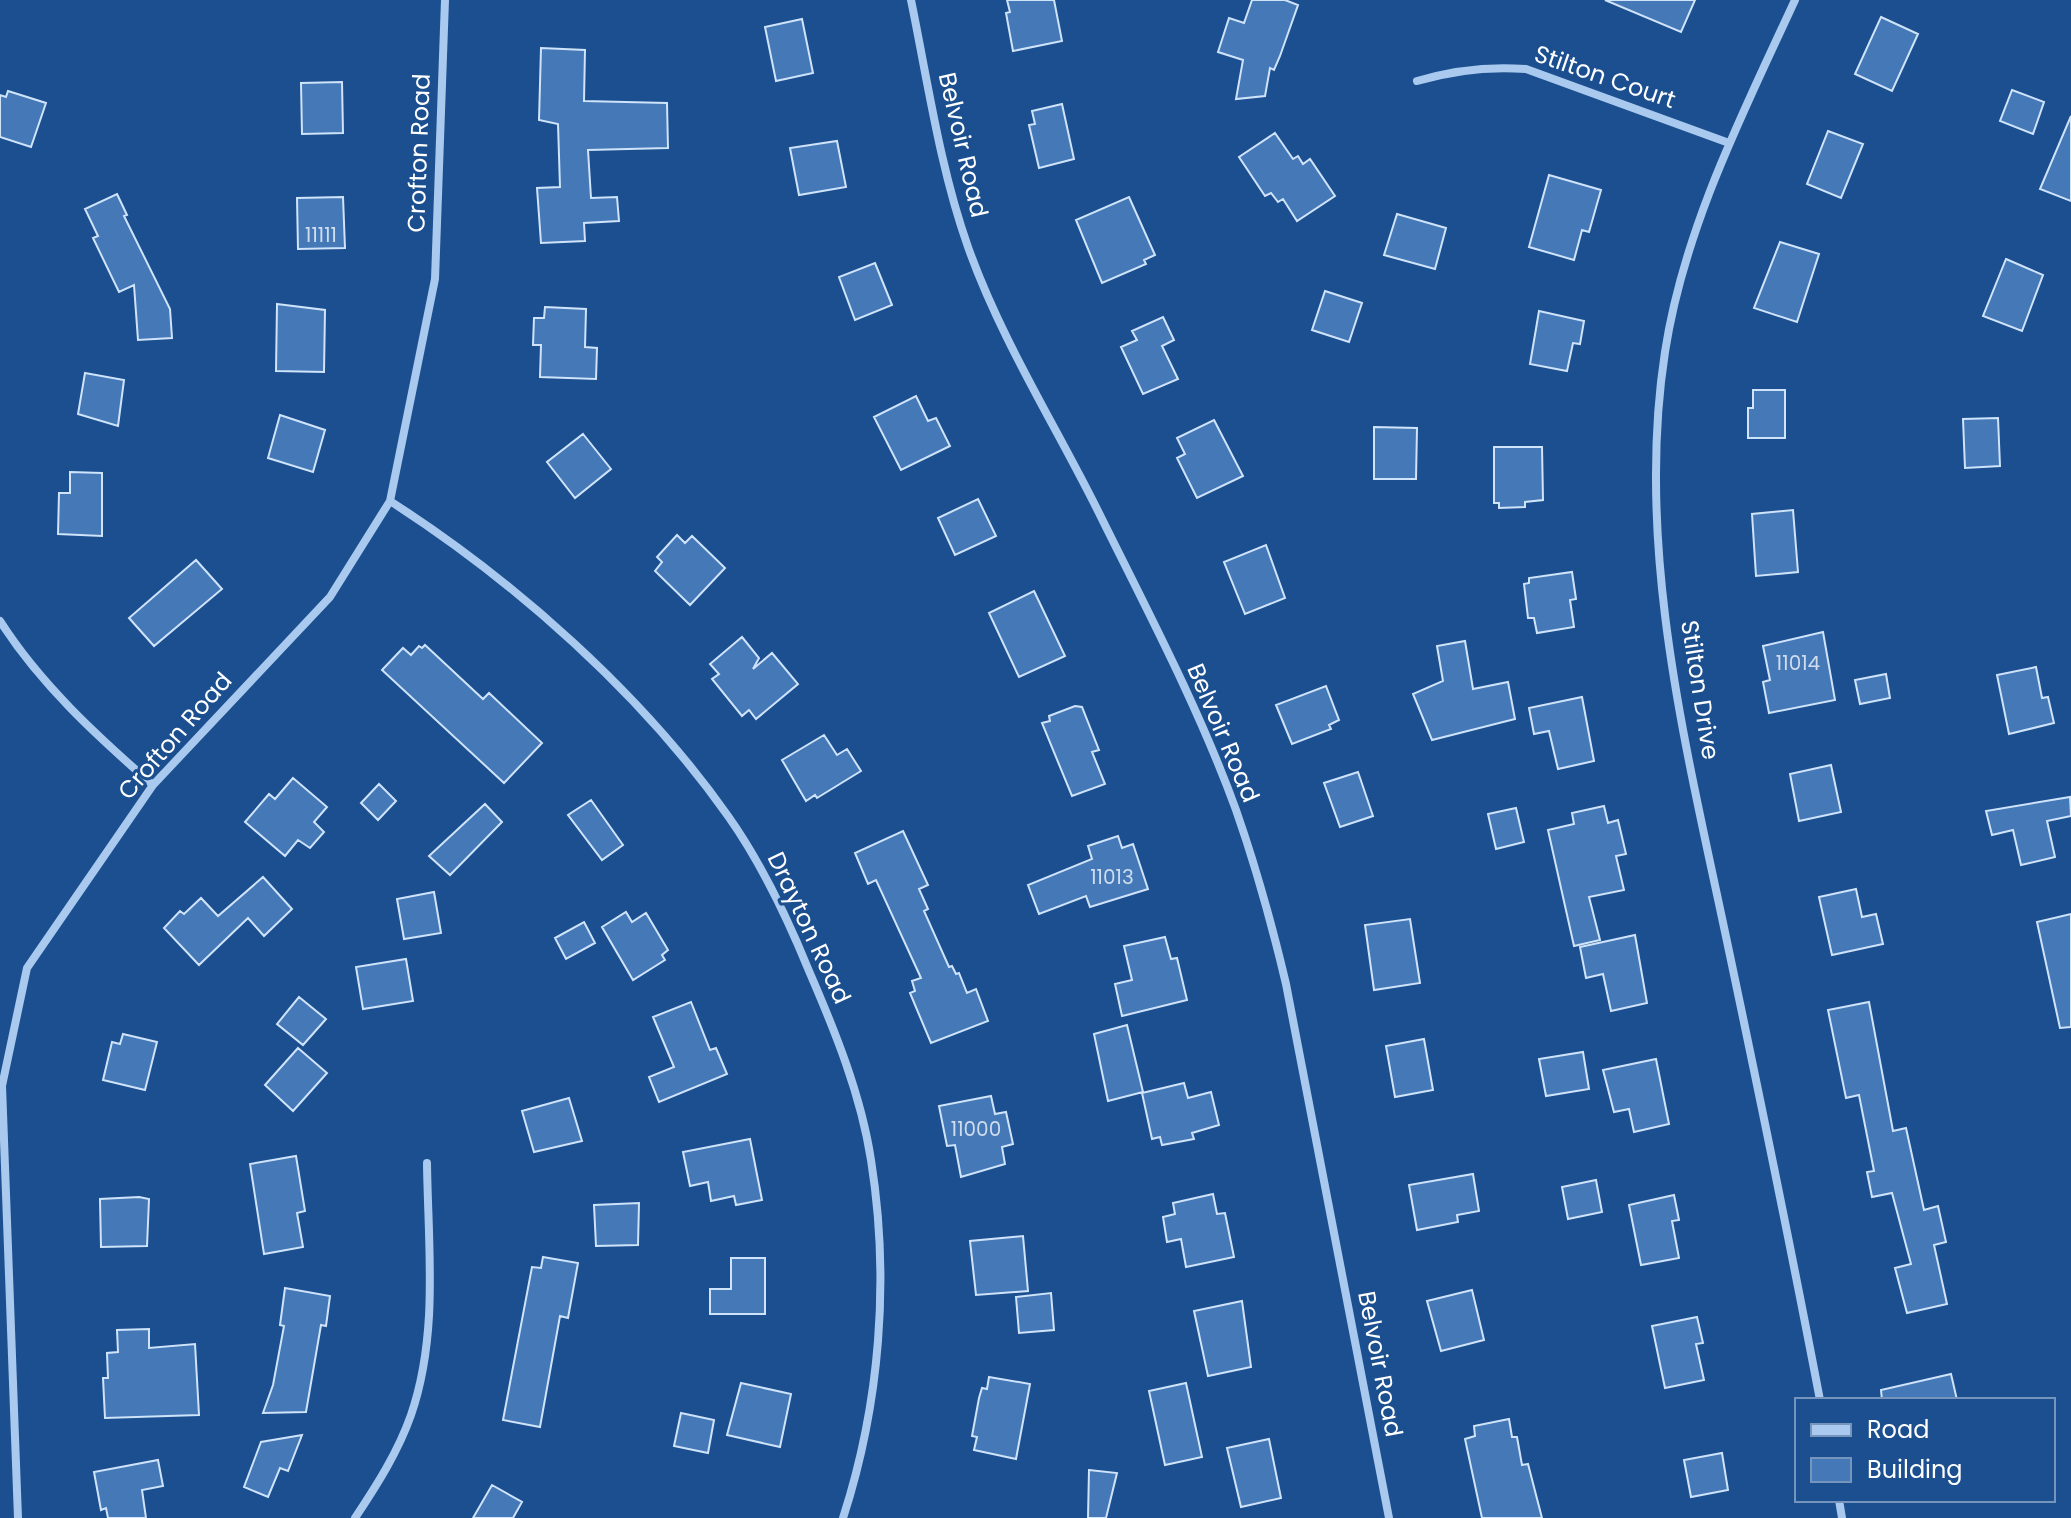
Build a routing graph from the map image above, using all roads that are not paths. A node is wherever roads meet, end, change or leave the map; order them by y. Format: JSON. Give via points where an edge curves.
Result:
{"nodes":[{"id":1,"x":445,"y":0,"type":"edge"},
{"id":2,"x":911,"y":0,"type":"edge"},
{"id":3,"x":1795,"y":0,"type":"edge"},
{"id":4,"x":1417,"y":81,"type":"dead end"},
{"id":5,"x":1729,"y":143,"type":"junction"},
{"id":6,"x":390,"y":501,"type":"junction"},
{"id":7,"x":0,"y":621,"type":"edge"},
{"id":8,"x":153,"y":785,"type":"junction"},
{"id":9,"x":427,"y":1163,"type":"dead end"},
{"id":10,"x":1820,"y":1398,"type":"edge"},
{"id":11,"x":18,"y":1518,"type":"edge"},
{"id":12,"x":355,"y":1518,"type":"edge"},
{"id":13,"x":843,"y":1518,"type":"edge"},
{"id":14,"x":1389,"y":1518,"type":"edge"}],
"edges":[{"from":1,"to":6,"type":"street","name":"Crofton Road","via":[[435,279]]},
{"from":2,"to":14,"type":"street","name":"Belvoir Road","via":[[948,184],[969,249],[1206,735],[1267,905]]},
{"from":3,"to":5,"type":"street","name":"Stilton Drive"},
{"from":4,"to":5,"type":"street","name":"Stilton Court","via":[[1455,70],[1526,69]]},
{"from":5,"to":10,"type":"street","name":"Stilton Drive","via":[[1684,269],[1665,348],[1655,492],[1679,705]]},
{"from":6,"to":8,"type":"street","name":"Crofton Road","via":[[330,597]]},
{"from":6,"to":13,"type":"street","name":"Drayton Road","via":[[451,540],[592,661],[686,761],[767,878],[797,942],[835,1031],[860,1110],[879,1231],[875,1377]]},
{"from":7,"to":8,"type":"street","via":[[55,693]]},
{"from":8,"to":11,"type":"street","name":"Crofton Road","via":[[27,968],[2,1086]]},
{"from":9,"to":12,"type":"street","via":[[430,1316],[424,1366],[411,1415],[387,1470]]}]}
